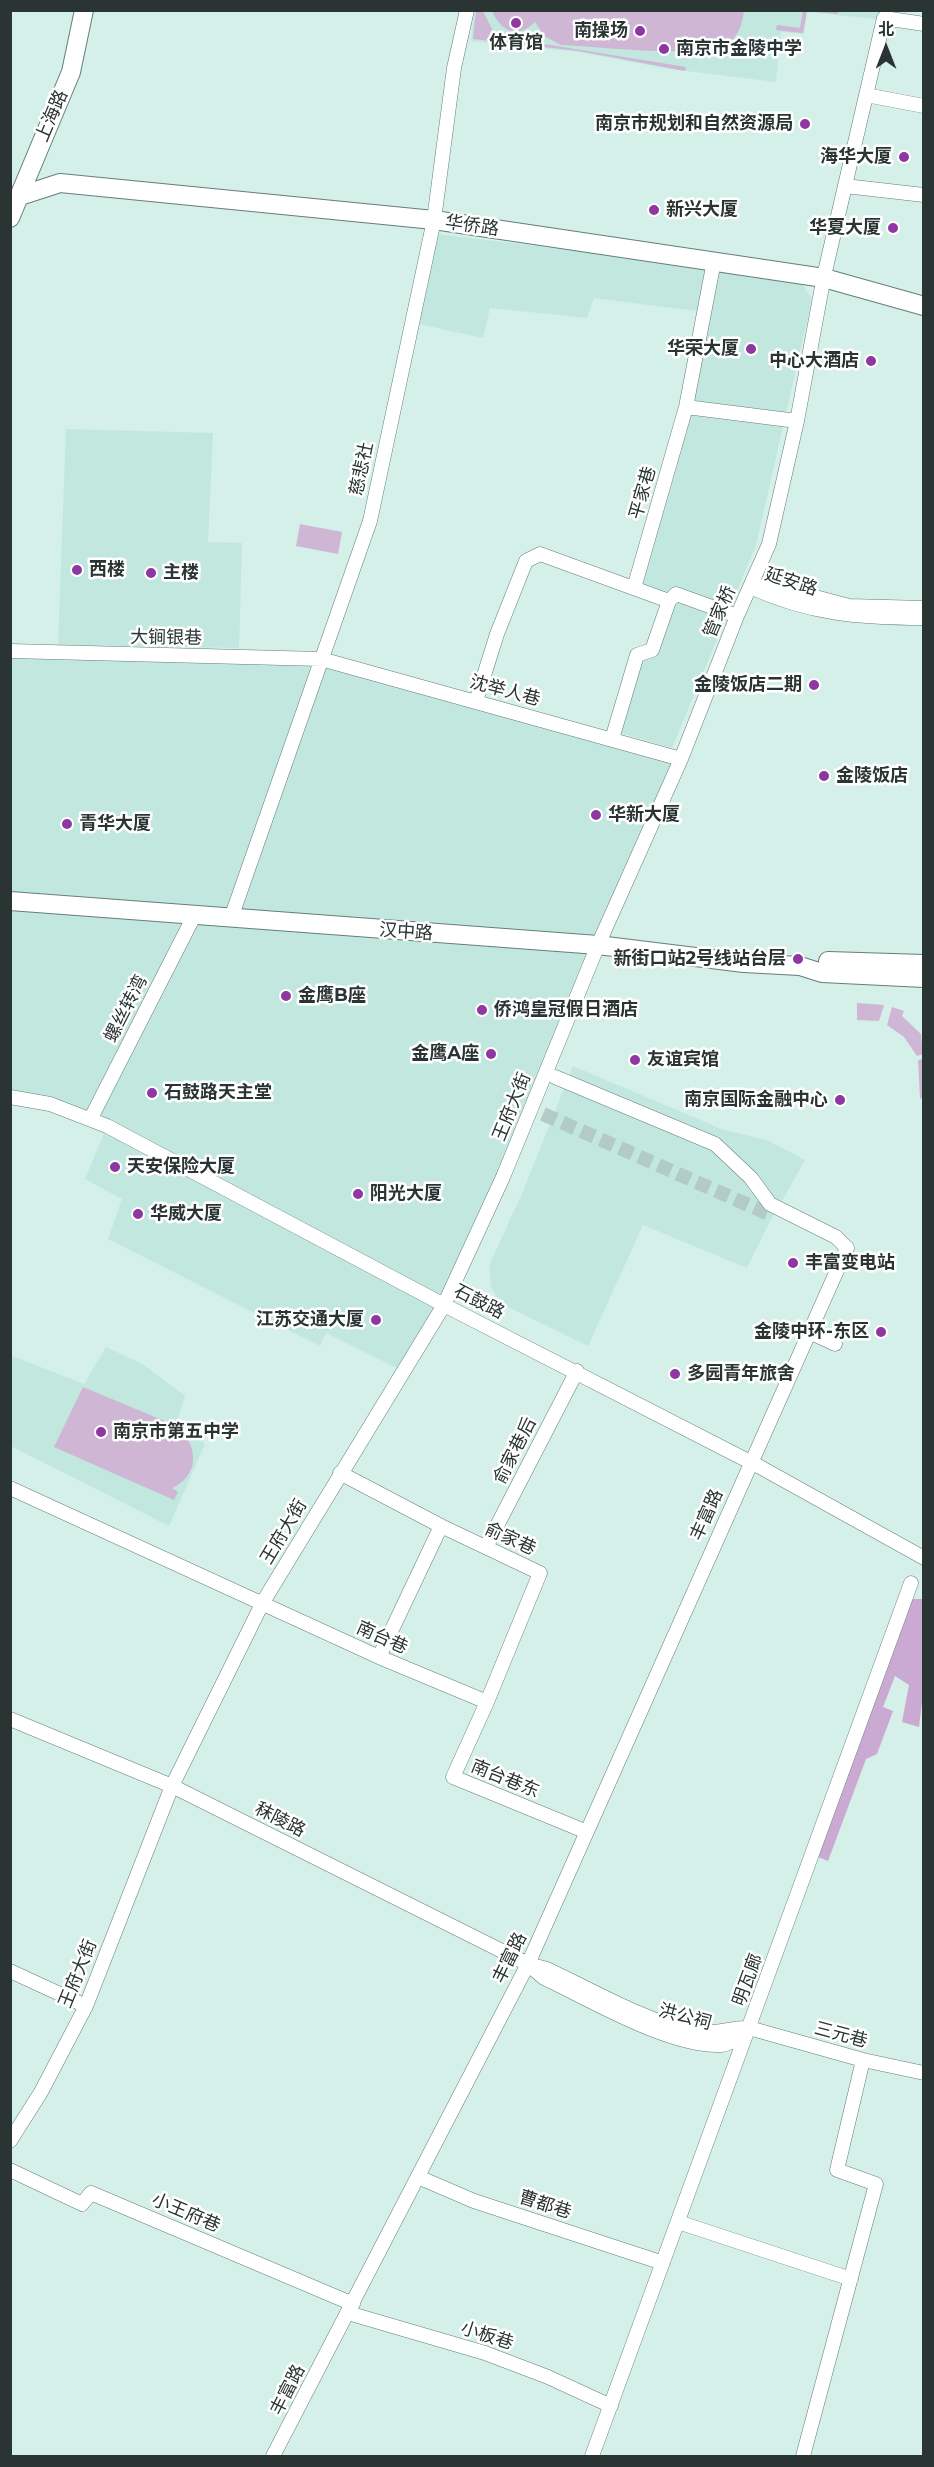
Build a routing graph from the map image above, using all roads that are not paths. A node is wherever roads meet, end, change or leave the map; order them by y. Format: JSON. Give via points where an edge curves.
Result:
{"nodes":[{"id":1,"x":84,"y":10,"type":"edge"},
{"id":2,"x":467,"y":10,"type":"edge"},
{"id":3,"x":924,"y":24,"type":"edge"},
{"id":4,"x":866,"y":95,"type":"junction"},
{"id":5,"x":924,"y":106,"type":"edge"},
{"id":6,"x":845,"y":186,"type":"junction"},
{"id":7,"x":924,"y":195,"type":"edge"},
{"id":8,"x":14,"y":198,"type":"edge"},
{"id":9,"x":10,"y":218,"type":"edge"},
{"id":10,"x":434,"y":220,"type":"junction"},
{"id":11,"x":714,"y":261,"type":"junction"},
{"id":12,"x":824,"y":278,"type":"junction"},
{"id":13,"x":924,"y":306,"type":"edge"},
{"id":14,"x":686,"y":407,"type":"junction"},
{"id":15,"x":797,"y":421,"type":"junction"},
{"id":16,"x":750,"y":587,"type":"junction"},
{"id":17,"x":634,"y":588,"type":"junction"},
{"id":18,"x":669,"y":601,"type":"junction"},
{"id":19,"x":924,"y":608,"type":"edge"},
{"id":20,"x":737,"y":616,"type":"junction"},
{"id":21,"x":924,"y":618,"type":"edge"},
{"id":22,"x":10,"y":651,"type":"edge"},
{"id":23,"x":321,"y":659,"type":"junction"},
{"id":24,"x":476,"y":702,"type":"junction"},
{"id":25,"x":612,"y":739,"type":"junction"},
{"id":26,"x":681,"y":759,"type":"junction"},
{"id":27,"x":10,"y":901,"type":"edge"},
{"id":28,"x":194,"y":916,"type":"junction"},
{"id":29,"x":231,"y":918,"type":"junction"},
{"id":30,"x":598,"y":945,"type":"junction"},
{"id":31,"x":924,"y":952,"type":"edge"},
{"id":32,"x":924,"y":964,"type":"edge"},
{"id":33,"x":888,"y":970,"type":"junction"},
{"id":34,"x":924,"y":978,"type":"edge"},
{"id":35,"x":924,"y":992,"type":"edge"},
{"id":36,"x":555,"y":1077,"type":"dead end"},
{"id":37,"x":10,"y":1097,"type":"edge"},
{"id":38,"x":91,"y":1118,"type":"junction"},
{"id":39,"x":444,"y":1305,"type":"junction"},
{"id":40,"x":808,"y":1332,"type":"junction"},
{"id":41,"x":835,"y":1344,"type":"dead end"},
{"id":42,"x":577,"y":1371,"type":"junction"},
{"id":43,"x":750,"y":1462,"type":"junction"},
{"id":44,"x":340,"y":1473,"type":"junction"},
{"id":45,"x":10,"y":1488,"type":"edge"},
{"id":46,"x":441,"y":1526,"type":"junction"},
{"id":47,"x":486,"y":1547,"type":"junction"},
{"id":48,"x":924,"y":1558,"type":"edge"},
{"id":49,"x":911,"y":1583,"type":"dead end"},
{"id":50,"x":263,"y":1602,"type":"junction"},
{"id":51,"x":379,"y":1657,"type":"junction"},
{"id":52,"x":488,"y":1702,"type":"junction"},
{"id":53,"x":10,"y":1719,"type":"edge"},
{"id":54,"x":172,"y":1786,"type":"junction"},
{"id":55,"x":586,"y":1832,"type":"junction"},
{"id":56,"x":528,"y":1964,"type":"junction"},
{"id":57,"x":10,"y":1971,"type":"edge"},
{"id":58,"x":86,"y":2006,"type":"junction"},
{"id":59,"x":749,"y":2028,"type":"junction"},
{"id":60,"x":863,"y":2060,"type":"junction"},
{"id":61,"x":924,"y":2073,"type":"edge"},
{"id":62,"x":10,"y":2142,"type":"edge"},
{"id":63,"x":10,"y":2170,"type":"edge"},
{"id":64,"x":418,"y":2177,"type":"junction"},
{"id":65,"x":678,"y":2222,"type":"junction"},
{"id":66,"x":663,"y":2263,"type":"junction"},
{"id":67,"x":851,"y":2278,"type":"junction"},
{"id":68,"x":350,"y":2309,"type":"junction"},
{"id":69,"x":611,"y":2406,"type":"junction"},
{"id":70,"x":273,"y":2457,"type":"edge"},
{"id":71,"x":592,"y":2457,"type":"edge"},
{"id":72,"x":803,"y":2457,"type":"edge"}],
"edges":[{"from":1,"to":8,"type":"main road","name":"上海路","via":[[71,72]]},
{"from":2,"to":10,"type":"street","name":"慈悲社","via":[[454,68]]},
{"from":3,"to":4,"type":"street","name":"管家桥","via":[[884,18]]},
{"from":4,"to":5,"type":"street"},
{"from":4,"to":6,"type":"street","name":"管家桥"},
{"from":6,"to":7,"type":"street"},
{"from":6,"to":12,"type":"street","name":"管家桥"},
{"from":8,"to":9,"type":"main road","name":"上海路"},
{"from":8,"to":10,"type":"main road","name":"华侨路","via":[[60,183]]},
{"from":10,"to":11,"type":"main road","name":"华侨路"},
{"from":10,"to":23,"type":"street","name":"慈悲社","via":[[370,521]]},
{"from":11,"to":12,"type":"main road","name":"华侨路"},
{"from":11,"to":14,"type":"street","name":"平家巷"},
{"from":12,"to":13,"type":"main road","name":"华侨路"},
{"from":12,"to":15,"type":"street","name":"管家桥"},
{"from":14,"to":15,"type":"street"},
{"from":14,"to":17,"type":"street","name":"平家巷"},
{"from":15,"to":16,"type":"street","name":"管家桥","via":[[770,544]]},
{"from":16,"to":19,"type":"street","name":"延安路","via":[[774,586],[857,607]]},
{"from":16,"to":20,"type":"street","name":"管家桥"},
{"from":16,"to":21,"type":"street","name":"延安路","via":[[846,616]]},
{"from":17,"to":18,"type":"street"},
{"from":17,"to":24,"type":"street","via":[[540,554],[526,561]]},
{"from":18,"to":20,"type":"street","via":[[676,594]]},
{"from":18,"to":25,"type":"street","via":[[652,651],[637,655]]},
{"from":20,"to":26,"type":"street","name":"管家桥"},
{"from":22,"to":23,"type":"street","name":"大锏银巷"},
{"from":23,"to":24,"type":"street","name":"沈举人巷"},
{"from":23,"to":29,"type":"street","name":"慈悲社"},
{"from":24,"to":25,"type":"street","name":"沈举人巷"},
{"from":25,"to":26,"type":"street","name":"沈举人巷"},
{"from":26,"to":30,"type":"street","name":"管家桥"},
{"from":27,"to":28,"type":"main road","name":"汉中路"},
{"from":28,"to":29,"type":"main road","name":"汉中路"},
{"from":28,"to":38,"type":"street","name":"螺丝转湾"},
{"from":29,"to":30,"type":"main road","name":"汉中路"},
{"from":30,"to":33,"type":"main road","name":"汉中路","via":[[744,963],[800,966],[822,961]]},
{"from":30,"to":39,"type":"street","name":"王府大街","via":[[537,1112]]},
{"from":31,"to":33,"type":"main road"},
{"from":32,"to":33,"type":"main road","name":"汉中路"},
{"from":33,"to":34,"type":"main road","name":"汉中路"},
{"from":33,"to":35,"type":"main road"},
{"from":36,"to":40,"type":"street","name":"丰富路","via":[[715,1144],[751,1178],[770,1204],[836,1237],[847,1248]]},
{"from":37,"to":38,"type":"street","name":"石鼓路","via":[[50,1104]]},
{"from":38,"to":39,"type":"street","name":"石鼓路"},
{"from":39,"to":42,"type":"street","name":"石鼓路"},
{"from":39,"to":44,"type":"street","name":"王府大街"},
{"from":40,"to":41,"type":"street"},
{"from":40,"to":43,"type":"street","name":"丰富路"},
{"from":42,"to":43,"type":"street","name":"石鼓路"},
{"from":42,"to":47,"type":"street","name":"俞家巷后"},
{"from":43,"to":48,"type":"street","name":"石鼓路"},
{"from":43,"to":55,"type":"street","name":"丰富路"},
{"from":44,"to":46,"type":"street","name":"俞家巷"},
{"from":44,"to":50,"type":"street","name":"王府大街"},
{"from":45,"to":50,"type":"street","name":"南台巷"},
{"from":46,"to":47,"type":"street","name":"俞家巷"},
{"from":46,"to":51,"type":"street"},
{"from":47,"to":52,"type":"street","name":"俞家巷","via":[[540,1573]]},
{"from":49,"to":59,"type":"street","name":"明瓦廊"},
{"from":50,"to":51,"type":"street","name":"南台巷"},
{"from":50,"to":54,"type":"street","name":"王府大街"},
{"from":51,"to":52,"type":"street","name":"南台巷"},
{"from":52,"to":55,"type":"street","name":"南台巷东","via":[[453,1777]]},
{"from":53,"to":54,"type":"street","name":"秣陵路"},
{"from":54,"to":56,"type":"street","name":"秣陵路"},
{"from":54,"to":58,"type":"street","name":"王府大街"},
{"from":55,"to":56,"type":"street","name":"丰富路"},
{"from":56,"to":59,"type":"street","name":"洪公祠","via":[[672,2025],[714,2034],[735,2027]]},
{"from":56,"to":64,"type":"street","name":"丰富路"},
{"from":57,"to":58,"type":"street"},
{"from":58,"to":62,"type":"street","name":"王府大街","via":[[42,2092]]},
{"from":59,"to":60,"type":"street","name":"三元巷"},
{"from":59,"to":65,"type":"street","name":"明瓦廊"},
{"from":60,"to":61,"type":"street","name":"三元巷"},
{"from":60,"to":67,"type":"street","via":[[837,2170],[876,2184]]},
{"from":63,"to":68,"type":"street","name":"小王府巷","via":[[82,2204],[91,2193]]},
{"from":64,"to":66,"type":"street","name":"曹都巷","via":[[474,2201]]},
{"from":64,"to":68,"type":"street","name":"丰富路"},
{"from":65,"to":66,"type":"street","name":"明瓦廊"},
{"from":65,"to":67,"type":"street"},
{"from":66,"to":69,"type":"street","name":"明瓦廊"},
{"from":67,"to":72,"type":"street"},
{"from":68,"to":69,"type":"street","name":"小板巷","via":[[485,2353]]},
{"from":68,"to":70,"type":"street","name":"丰富路"},
{"from":69,"to":71,"type":"street","name":"明瓦廊"}]}
